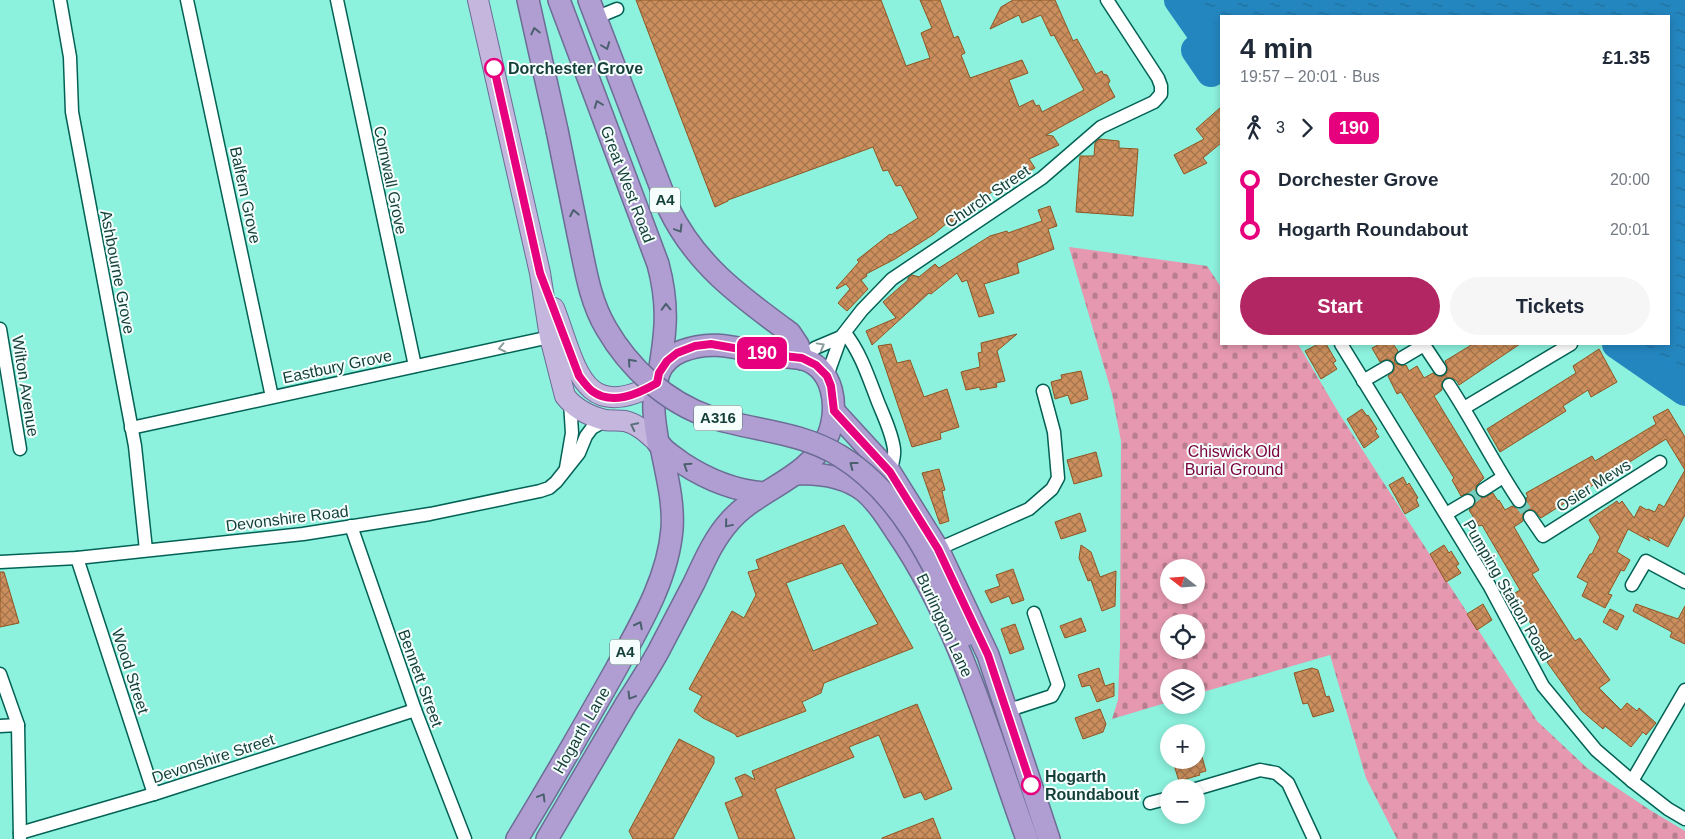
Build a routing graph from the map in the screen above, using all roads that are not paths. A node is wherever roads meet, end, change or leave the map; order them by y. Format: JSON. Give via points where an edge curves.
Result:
{"nodes":[{"id":1,"x":60,"y":0,"type":"edge"},
{"id":2,"x":187,"y":0,"type":"edge"},
{"id":3,"x":336,"y":0,"type":"edge"},
{"id":4,"x":478,"y":0,"type":"edge"},
{"id":5,"x":528,"y":0,"type":"edge"},
{"id":6,"x":560,"y":0,"type":"edge"},
{"id":7,"x":1107,"y":0,"type":"edge"},
{"id":8,"x":592,"y":9,"type":"edge"},
{"id":9,"x":617,"y":9,"type":"dead end"},
{"id":10,"x":540,"y":273,"type":"junction"},
{"id":11,"x":0,"y":329,"type":"edge"},
{"id":12,"x":843,"y":335,"type":"junction"},
{"id":13,"x":550,"y":337,"type":"junction"},
{"id":14,"x":1342,"y":345,"type":"edge"},
{"id":15,"x":1422,"y":345,"type":"edge"},
{"id":16,"x":1425,"y":345,"type":"edge"},
{"id":17,"x":1569,"y":345,"type":"edge"},
{"id":18,"x":1402,"y":358,"type":"dead end"},
{"id":19,"x":803,"y":359,"type":"junction"},
{"id":20,"x":415,"y":366,"type":"junction"},
{"id":21,"x":1387,"y":367,"type":"dead end"},
{"id":22,"x":1440,"y":370,"type":"dead end"},
{"id":23,"x":827,"y":376,"type":"junction"},
{"id":24,"x":658,"y":378,"type":"junction"},
{"id":25,"x":1363,"y":381,"type":"junction"},
{"id":26,"x":1449,"y":385,"type":"dead end"},
{"id":27,"x":1043,"y":391,"type":"dead end"},
{"id":28,"x":272,"y":397,"type":"junction"},
{"id":29,"x":570,"y":402,"type":"junction"},
{"id":30,"x":1464,"y":408,"type":"junction"},
{"id":31,"x":834,"y":411,"type":"junction"},
{"id":32,"x":606,"y":420,"type":"junction"},
{"id":33,"x":131,"y":428,"type":"junction"},
{"id":34,"x":659,"y":444,"type":"junction"},
{"id":35,"x":20,"y":449,"type":"dead end"},
{"id":36,"x":1660,"y":462,"type":"dead end"},
{"id":37,"x":566,"y":468,"type":"junction"},
{"id":38,"x":890,"y":472,"type":"junction"},
{"id":39,"x":796,"y":474,"type":"junction"},
{"id":40,"x":1503,"y":477,"type":"junction"},
{"id":41,"x":1483,"y":490,"type":"tunnel mouth"},
{"id":42,"x":765,"y":492,"type":"junction"},
{"id":43,"x":1468,"y":501,"type":"tunnel mouth"},
{"id":44,"x":1519,"y":501,"type":"tunnel mouth"},
{"id":45,"x":1446,"y":514,"type":"junction"},
{"id":46,"x":1530,"y":517,"type":"tunnel mouth"},
{"id":47,"x":351,"y":526,"type":"junction"},
{"id":48,"x":938,"y":549,"type":"junction"},
{"id":49,"x":146,"y":550,"type":"junction"},
{"id":50,"x":77,"y":558,"type":"junction"},
{"id":51,"x":0,"y":562,"type":"edge"},
{"id":52,"x":1685,"y":582,"type":"edge"},
{"id":53,"x":1632,"y":585,"type":"dead end"},
{"id":54,"x":1034,"y":613,"type":"dead end"},
{"id":55,"x":0,"y":674,"type":"edge"},
{"id":56,"x":1685,"y":690,"type":"edge"},
{"id":57,"x":415,"y":710,"type":"junction"},
{"id":58,"x":1006,"y":712,"type":"junction"},
{"id":59,"x":18,"y":725,"type":"junction"},
{"id":60,"x":0,"y":726,"type":"edge"},
{"id":61,"x":1632,"y":782,"type":"junction"},
{"id":62,"x":1205,"y":786,"type":"edge"},
{"id":63,"x":154,"y":794,"type":"junction"},
{"id":64,"x":1160,"y":801,"type":"edge"},
{"id":65,"x":1150,"y":804,"type":"dead end"},
{"id":66,"x":1685,"y":819,"type":"edge"},
{"id":67,"x":20,"y":836,"type":"edge"},
{"id":68,"x":465,"y":839,"type":"edge"},
{"id":69,"x":517,"y":839,"type":"edge"},
{"id":70,"x":547,"y":839,"type":"edge"},
{"id":71,"x":1027,"y":839,"type":"edge"},
{"id":72,"x":1039,"y":839,"type":"edge"},
{"id":73,"x":1049,"y":839,"type":"edge"},
{"id":74,"x":1314,"y":839,"type":"edge"}],
"edges":[{"from":1,"to":33,"type":"street","name":"Ashbourne Grove","via":[[70,57],[72,112]]},
{"from":2,"to":28,"type":"street","name":"Balfern Grove"},
{"from":3,"to":20,"type":"street","name":"Cornwall Grove"},
{"from":4,"to":10,"type":"main road"},
{"from":72,"to":5,"type":"highway","number":"A316","one_way":true,"bridge":true,"via":[[990,694],[966,635],[916,536],[887,495],[840,456],[800,438],[711,417],[691,409],[654,385],[626,356],[606,327],[591,295]]},
{"from":24,"to":6,"type":"highway","name":"Great West Road","number":"A4","one_way":true,"via":[[666,333],[666,303],[658,264]]},
{"from":7,"to":12,"type":"street","name":"Church Street","via":[[1158,78],[1161,94],[1154,102],[1101,127],[1042,178],[892,279]]},
{"from":8,"to":9,"type":"street"},
{"from":8,"to":19,"type":"highway","name":"Great West Road","number":"A4","one_way":true,"via":[[668,209],[679,230],[701,259],[790,333]]},
{"from":10,"to":13,"type":"main road"},
{"from":10,"to":24,"type":"main road","via":[[579,376],[590,390],[606,397],[631,396]]},
{"from":11,"to":35,"type":"street","name":"Wilton Avenue"},
{"from":19,"to":12,"type":"street","one_way":true,"via":[[815,348]]},
{"from":12,"to":23,"type":"street","name":"Church Street"},
{"from":12,"to":38,"type":"street","via":[[853,343],[863,363],[891,434],[894,450]]},
{"from":13,"to":20,"type":"street","name":"Eastbury Grove","one_way":true},
{"from":13,"to":29,"type":"main road","via":[[562,387]]},
{"from":14,"to":25,"type":"street","name":"Pumping Station Road"},
{"from":15,"to":18,"type":"street"},
{"from":16,"to":22,"type":"street"},
{"from":17,"to":30,"type":"street"},
{"from":19,"to":23,"type":"highway","via":[[816,365]]},
{"from":19,"to":24,"type":"highway","via":[[711,344],[695,346],[667,361]]},
{"from":20,"to":28,"type":"street","name":"Eastbury Grove"},
{"from":21,"to":25,"type":"street"},
{"from":23,"to":31,"type":"highway"},
{"from":24,"to":34,"type":"highway","via":[[654,409]]},
{"from":25,"to":45,"type":"street","name":"Pumping Station Road"},
{"from":26,"to":30,"type":"street"},
{"from":27,"to":48,"type":"street","via":[[1054,432],[1058,478],[1052,489],[1029,509]]},
{"from":28,"to":33,"type":"street","name":"Eastbury Grove"},
{"from":29,"to":32,"type":"main road","via":[[584,412]]},
{"from":29,"to":37,"type":"street","via":[[572,433]]},
{"from":30,"to":40,"type":"street"},
{"from":31,"to":38,"type":"highway","name":"Burlington Lane"},
{"from":31,"to":39,"type":"highway","via":[[827,438],[818,454]]},
{"from":34,"to":32,"type":"main road","one_way":true,"via":[[632,424]]},
{"from":32,"to":37,"type":"street","name":"Devonshire Road","via":[[592,428],[579,454]]},
{"from":33,"to":49,"type":"street","name":"Ashbourne Grove"},
{"from":42,"to":34,"type":"highway","one_way":true,"via":[[751,492],[718,483],[689,467]]},
{"from":69,"to":34,"type":"highway","name":"Hogarth Lane","number":"A4","one_way":true,"via":[[631,642],[665,565],[672,527],[671,502]]},
{"from":36,"to":46,"type":"street","name":"Osier Mews","via":[[1543,536]]},
{"from":37,"to":47,"type":"street","name":"Devonshire Road","via":[[556,482],[540,491],[454,510]]},
{"from":38,"to":48,"type":"highway","name":"Burlington Lane"},
{"from":39,"to":42,"type":"highway"},
{"from":39,"to":71,"type":"highway","name":"Burlington Lane","via":[[834,476],[863,490],[907,547],[933,594],[978,696]]},
{"from":40,"to":41,"type":"street"},
{"from":40,"to":44,"type":"street"},
{"from":42,"to":70,"type":"highway","name":"Hogarth Lane","number":"A4","one_way":true,"via":[[729,522],[714,543],[656,655]]},
{"from":43,"to":45,"type":"street"},
{"from":45,"to":61,"type":"street","name":"Pumping Station Road","via":[[1489,585],[1543,686],[1596,750]]},
{"from":47,"to":49,"type":"street","name":"Devonshire Road"},
{"from":47,"to":57,"type":"street","name":"Bennett Street"},
{"from":48,"to":58,"type":"highway","name":"Burlington Lane","via":[[988,655]]},
{"from":49,"to":50,"type":"street","name":"Devonshire Road"},
{"from":50,"to":51,"type":"street","name":"Devonshire Road"},
{"from":50,"to":63,"type":"street","name":"Wood Street"},
{"from":52,"to":53,"type":"street","via":[[1646,561]]},
{"from":54,"to":58,"type":"street","via":[[1058,685],[1052,696]]},
{"from":55,"to":59,"type":"street"},
{"from":56,"to":61,"type":"street"},
{"from":57,"to":63,"type":"street","name":"Devonshire Street"},
{"from":57,"to":68,"type":"street","name":"Bennett Street"},
{"from":58,"to":73,"type":"highway","name":"Burlington Lane"},
{"from":59,"to":60,"type":"street"},
{"from":59,"to":67,"type":"street"},
{"from":61,"to":66,"type":"street","name":"Pumping Station Road"},
{"from":62,"to":74,"type":"street","via":[[1260,770],[1276,773],[1288,783]]},
{"from":63,"to":67,"type":"street","name":"Devonshire Street"},
{"from":64,"to":65,"type":"street"}]}
